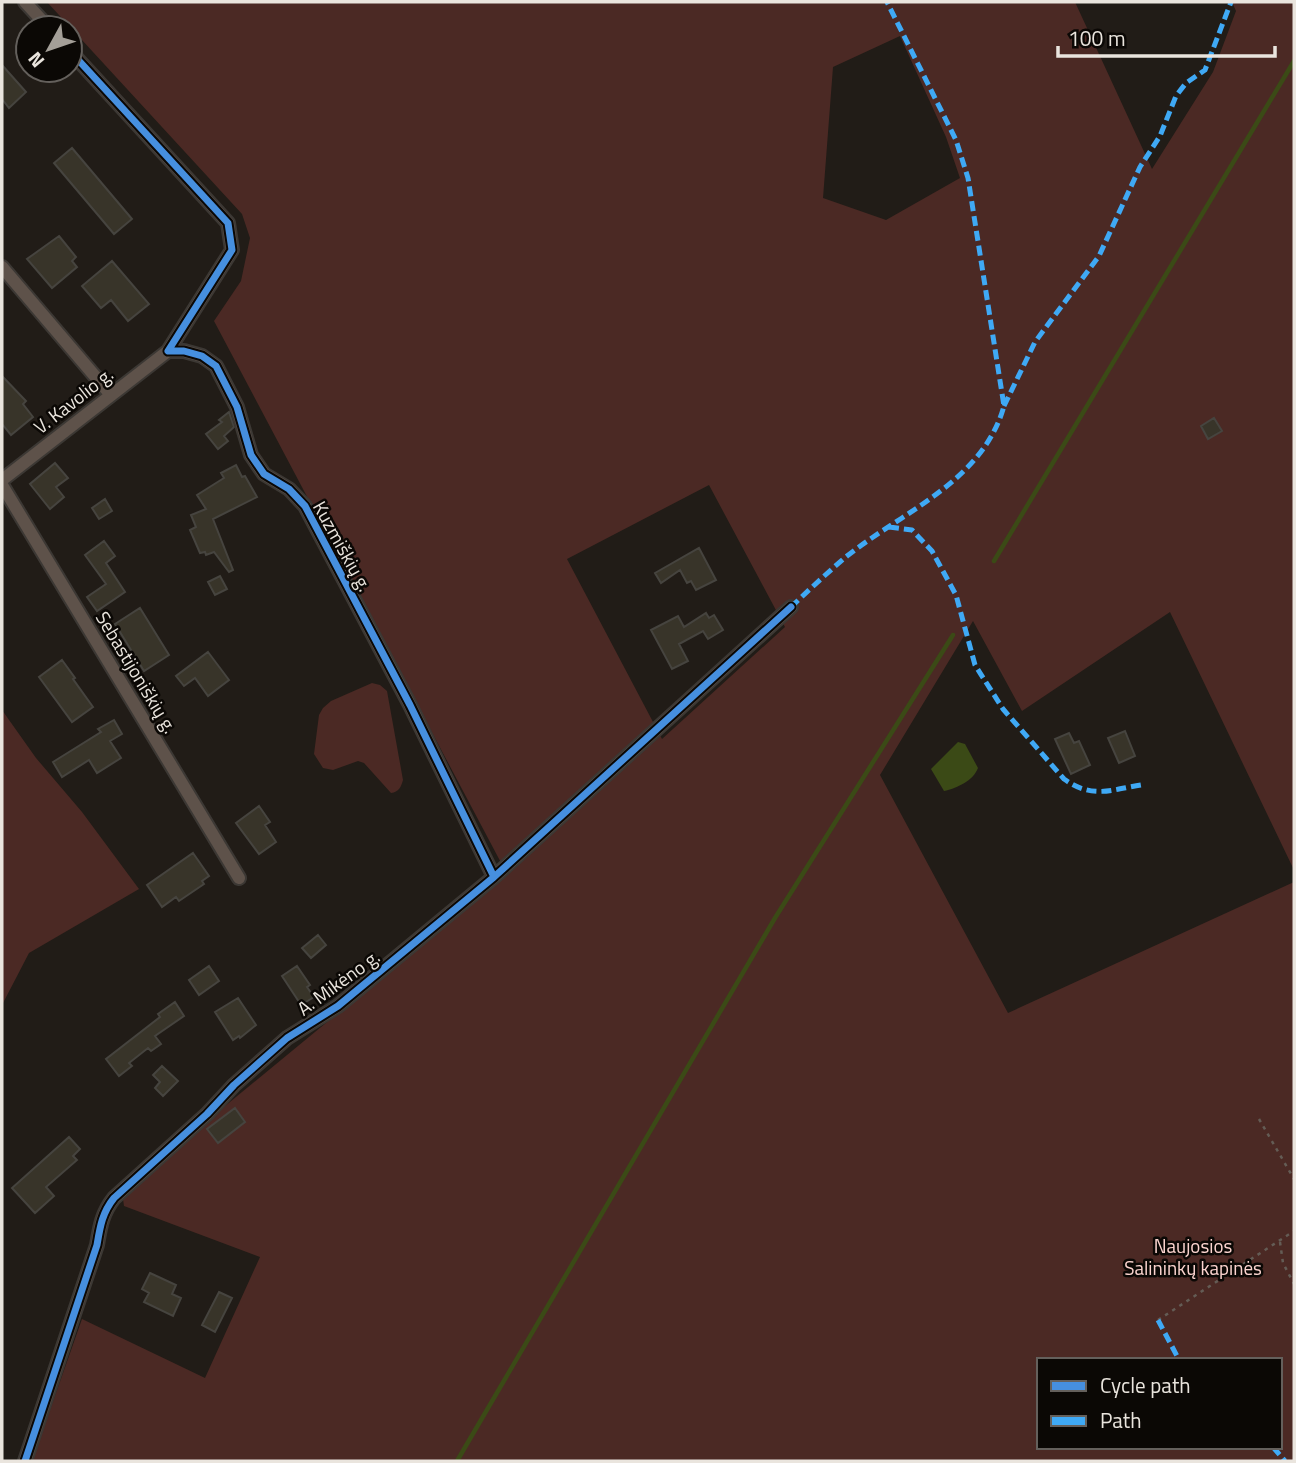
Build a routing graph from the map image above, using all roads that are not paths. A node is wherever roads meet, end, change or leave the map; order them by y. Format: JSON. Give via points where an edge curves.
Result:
{"nodes":[{"id":1,"x":84,"y":66,"type":"edge"},
{"id":2,"x":2,"y":267,"type":"edge"},
{"id":3,"x":168,"y":351,"type":"junction"},
{"id":4,"x":111,"y":395,"type":"junction"},
{"id":5,"x":2,"y":482,"type":"edge"},
{"id":6,"x":791,"y":607,"type":"dead end"},
{"id":7,"x":494,"y":877,"type":"junction"},
{"id":8,"x":239,"y":878,"type":"dead end"},
{"id":9,"x":25,"y":1461,"type":"edge"}],
"edges":[{"from":1,"to":3,"type":"street","via":[[228,223],[232,250]]},
{"from":2,"to":4,"type":"street"},
{"from":3,"to":4,"type":"street","name":"V. Kavolio g."},
{"from":3,"to":7,"type":"street","name":"Kuzmiškių g.","via":[[202,355],[216,366],[237,407],[251,455],[264,474],[289,489],[305,506]]},
{"from":4,"to":5,"type":"street","name":"V. Kavolio g."},
{"from":5,"to":8,"type":"street","name":"Sebastijoniškių g."},
{"from":6,"to":7,"type":"street","name":"A. Mikėno g."},
{"from":7,"to":9,"type":"street","name":"A. Mikėno g.","via":[[338,1006],[287,1038],[109,1204]]}]}
